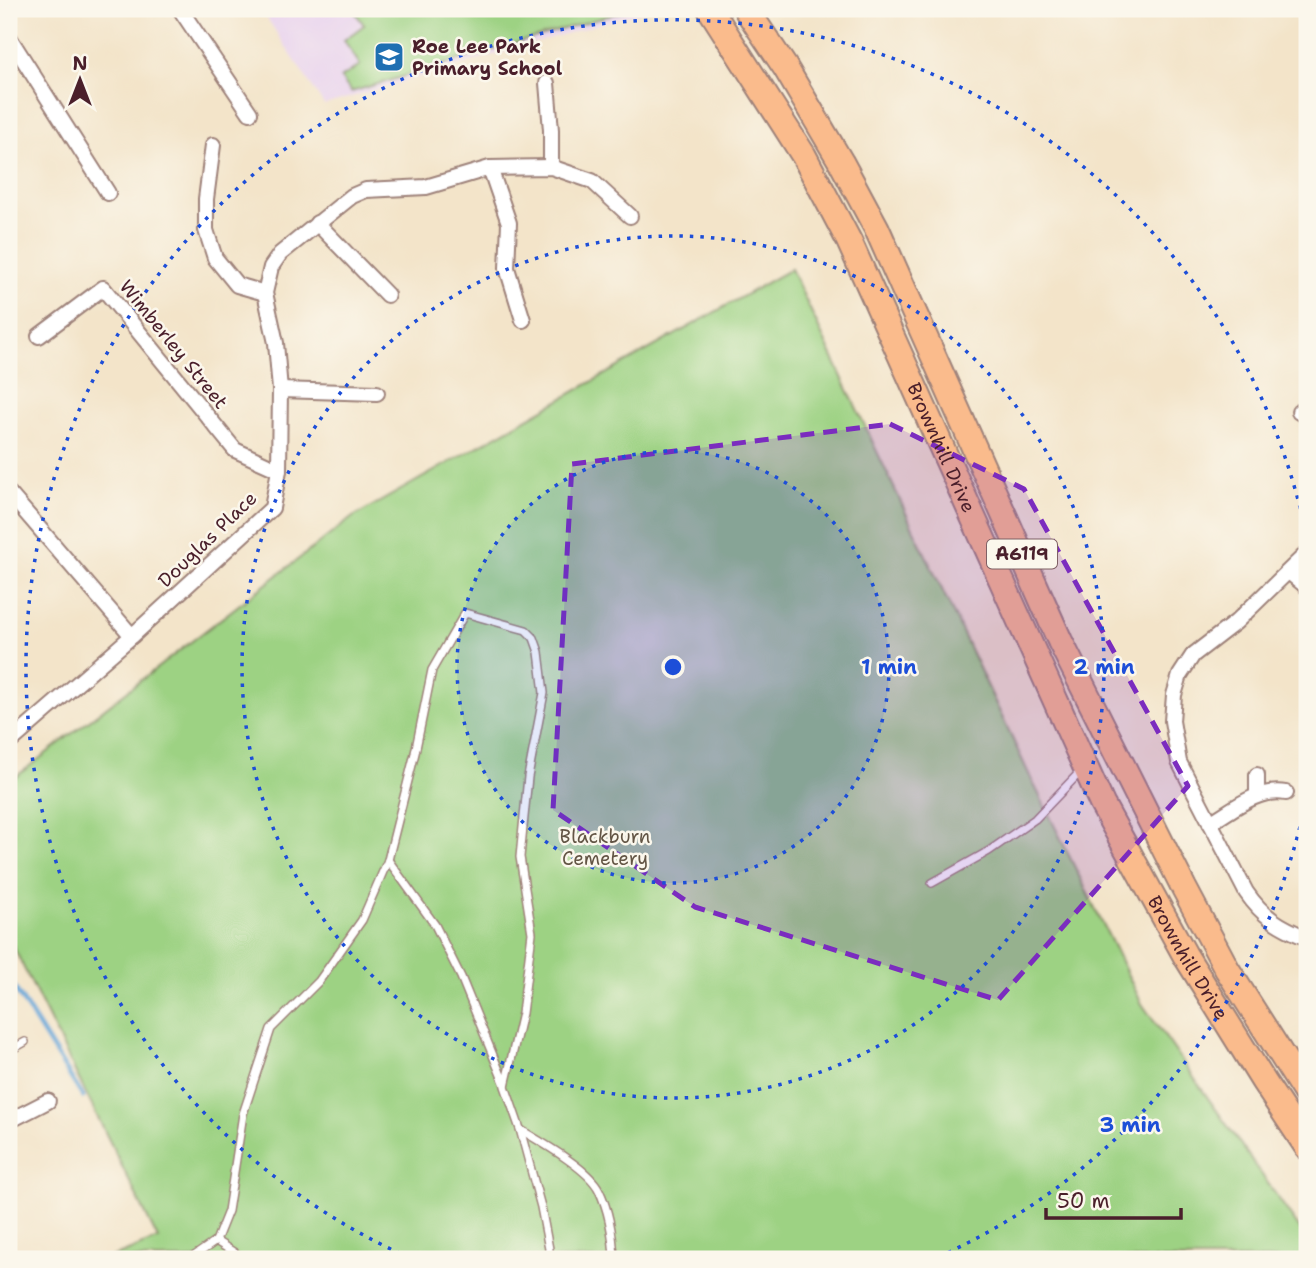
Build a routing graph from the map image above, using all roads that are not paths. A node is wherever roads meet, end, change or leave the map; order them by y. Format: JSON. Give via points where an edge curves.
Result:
{"nodes":[{"id":1,"x":180,"y":9,"type":"edge"},
{"id":2,"x":710,"y":9,"type":"edge"},
{"id":3,"x":746,"y":9,"type":"edge"},
{"id":4,"x":9,"y":37,"type":"edge"},
{"id":5,"x":547,"y":83,"type":"dead end"},
{"id":6,"x":250,"y":113,"type":"dead end"},
{"id":7,"x":213,"y":145,"type":"dead end"},
{"id":8,"x":551,"y":167,"type":"junction"},
{"id":9,"x":490,"y":168,"type":"junction"},
{"id":10,"x":108,"y":193,"type":"dead end"},
{"id":11,"x":630,"y":216,"type":"dead end"},
{"id":12,"x":317,"y":223,"type":"junction"},
{"id":13,"x":265,"y":293,"type":"junction"},
{"id":14,"x":387,"y":295,"type":"dead end"},
{"id":15,"x":523,"y":320,"type":"dead end"},
{"id":16,"x":39,"y":336,"type":"dead end"},
{"id":17,"x":280,"y":390,"type":"junction"},
{"id":18,"x":377,"y":393,"type":"dead end"},
{"id":19,"x":279,"y":470,"type":"junction"},
{"id":20,"x":9,"y":494,"type":"edge"},
{"id":21,"x":1307,"y":553,"type":"edge"},
{"id":22,"x":1289,"y":572,"type":"junction"},
{"id":23,"x":1307,"y":587,"type":"edge"},
{"id":24,"x":132,"y":636,"type":"junction"},
{"id":25,"x":9,"y":743,"type":"edge"},
{"id":26,"x":1084,"y":768,"type":"junction"},
{"id":27,"x":1257,"y":775,"type":"dead end"},
{"id":28,"x":1286,"y":793,"type":"dead end"},
{"id":29,"x":1257,"y":795,"type":"junction"},
{"id":30,"x":1209,"y":823,"type":"junction"},
{"id":31,"x":388,"y":860,"type":"junction"},
{"id":32,"x":932,"y":883,"type":"dead end"},
{"id":33,"x":1307,"y":938,"type":"edge"},
{"id":34,"x":25,"y":1042,"type":"dead end"},
{"id":35,"x":9,"y":1051,"type":"edge"},
{"id":36,"x":505,"y":1086,"type":"junction"},
{"id":37,"x":1307,"y":1095,"type":"edge"},
{"id":38,"x":48,"y":1101,"type":"dead end"},
{"id":39,"x":9,"y":1121,"type":"edge"},
{"id":40,"x":520,"y":1129,"type":"junction"},
{"id":41,"x":1307,"y":1147,"type":"edge"},
{"id":42,"x":216,"y":1241,"type":"junction"},
{"id":43,"x":190,"y":1259,"type":"edge"},
{"id":44,"x":244,"y":1259,"type":"edge"},
{"id":45,"x":548,"y":1259,"type":"edge"},
{"id":46,"x":614,"y":1259,"type":"edge"}],
"edges":[{"from":1,"to":6,"type":"street"},
{"from":2,"to":26,"type":"highway","name":"Brownhill Drive","number":"A6119","via":[[804,156],[849,241]]},
{"from":3,"to":37,"type":"highway","name":"Brownhill Drive","number":"A6119","via":[[785,67],[877,229],[1060,640],[1227,970]]},
{"from":4,"to":10,"type":"street"},
{"from":5,"to":8,"type":"street"},
{"from":7,"to":13,"type":"street","via":[[205,230],[215,258],[237,285]]},
{"from":8,"to":9,"type":"street"},
{"from":8,"to":11,"type":"street","via":[[592,181]]},
{"from":9,"to":12,"type":"street","via":[[426,187],[366,190]]},
{"from":9,"to":15,"type":"street","via":[[509,223],[507,268]]},
{"from":12,"to":13,"type":"street","via":[[280,254],[271,267]]},
{"from":12,"to":14,"type":"street"},
{"from":13,"to":17,"type":"street","name":"Douglas Place"},
{"from":16,"to":19,"type":"street","name":"Wimberley Street","via":[[103,288],[235,450]]},
{"from":17,"to":18,"type":"street"},
{"from":17,"to":19,"type":"street","name":"Douglas Place"},
{"from":19,"to":24,"type":"street","name":"Douglas Place","via":[[272,508]]},
{"from":20,"to":24,"type":"street"},
{"from":21,"to":22,"type":"street"},
{"from":22,"to":23,"type":"street"},
{"from":22,"to":30,"type":"street","via":[[1193,655],[1180,675],[1174,695],[1174,737]]},
{"from":24,"to":25,"type":"street","name":"Douglas Place"},
{"from":26,"to":32,"type":"lane","via":[[1035,819]]},
{"from":26,"to":41,"type":"highway","name":"Brownhill Drive","number":"A6119","via":[[1185,955]]},
{"from":27,"to":29,"type":"street"},
{"from":28,"to":29,"type":"street"},
{"from":29,"to":30,"type":"street"},
{"from":30,"to":33,"type":"street","via":[[1257,909],[1281,927]]},
{"from":31,"to":36,"type":"lane","via":[[435,925]]},
{"from":31,"to":36,"type":"lane","via":[[432,670],[458,624],[465,613],[526,630],[539,652],[544,693],[528,777],[520,857],[532,933],[522,1013]]},
{"from":31,"to":42,"type":"lane","via":[[362,920],[319,981],[271,1029],[243,1114],[228,1211]]},
{"from":34,"to":35,"type":"lane"},
{"from":36,"to":40,"type":"lane"},
{"from":38,"to":39,"type":"street"},
{"from":40,"to":45,"type":"lane","via":[[541,1208]]},
{"from":40,"to":46,"type":"lane","via":[[568,1159],[598,1188],[613,1235]]},
{"from":42,"to":43,"type":"lane"},
{"from":42,"to":44,"type":"lane"}]}
